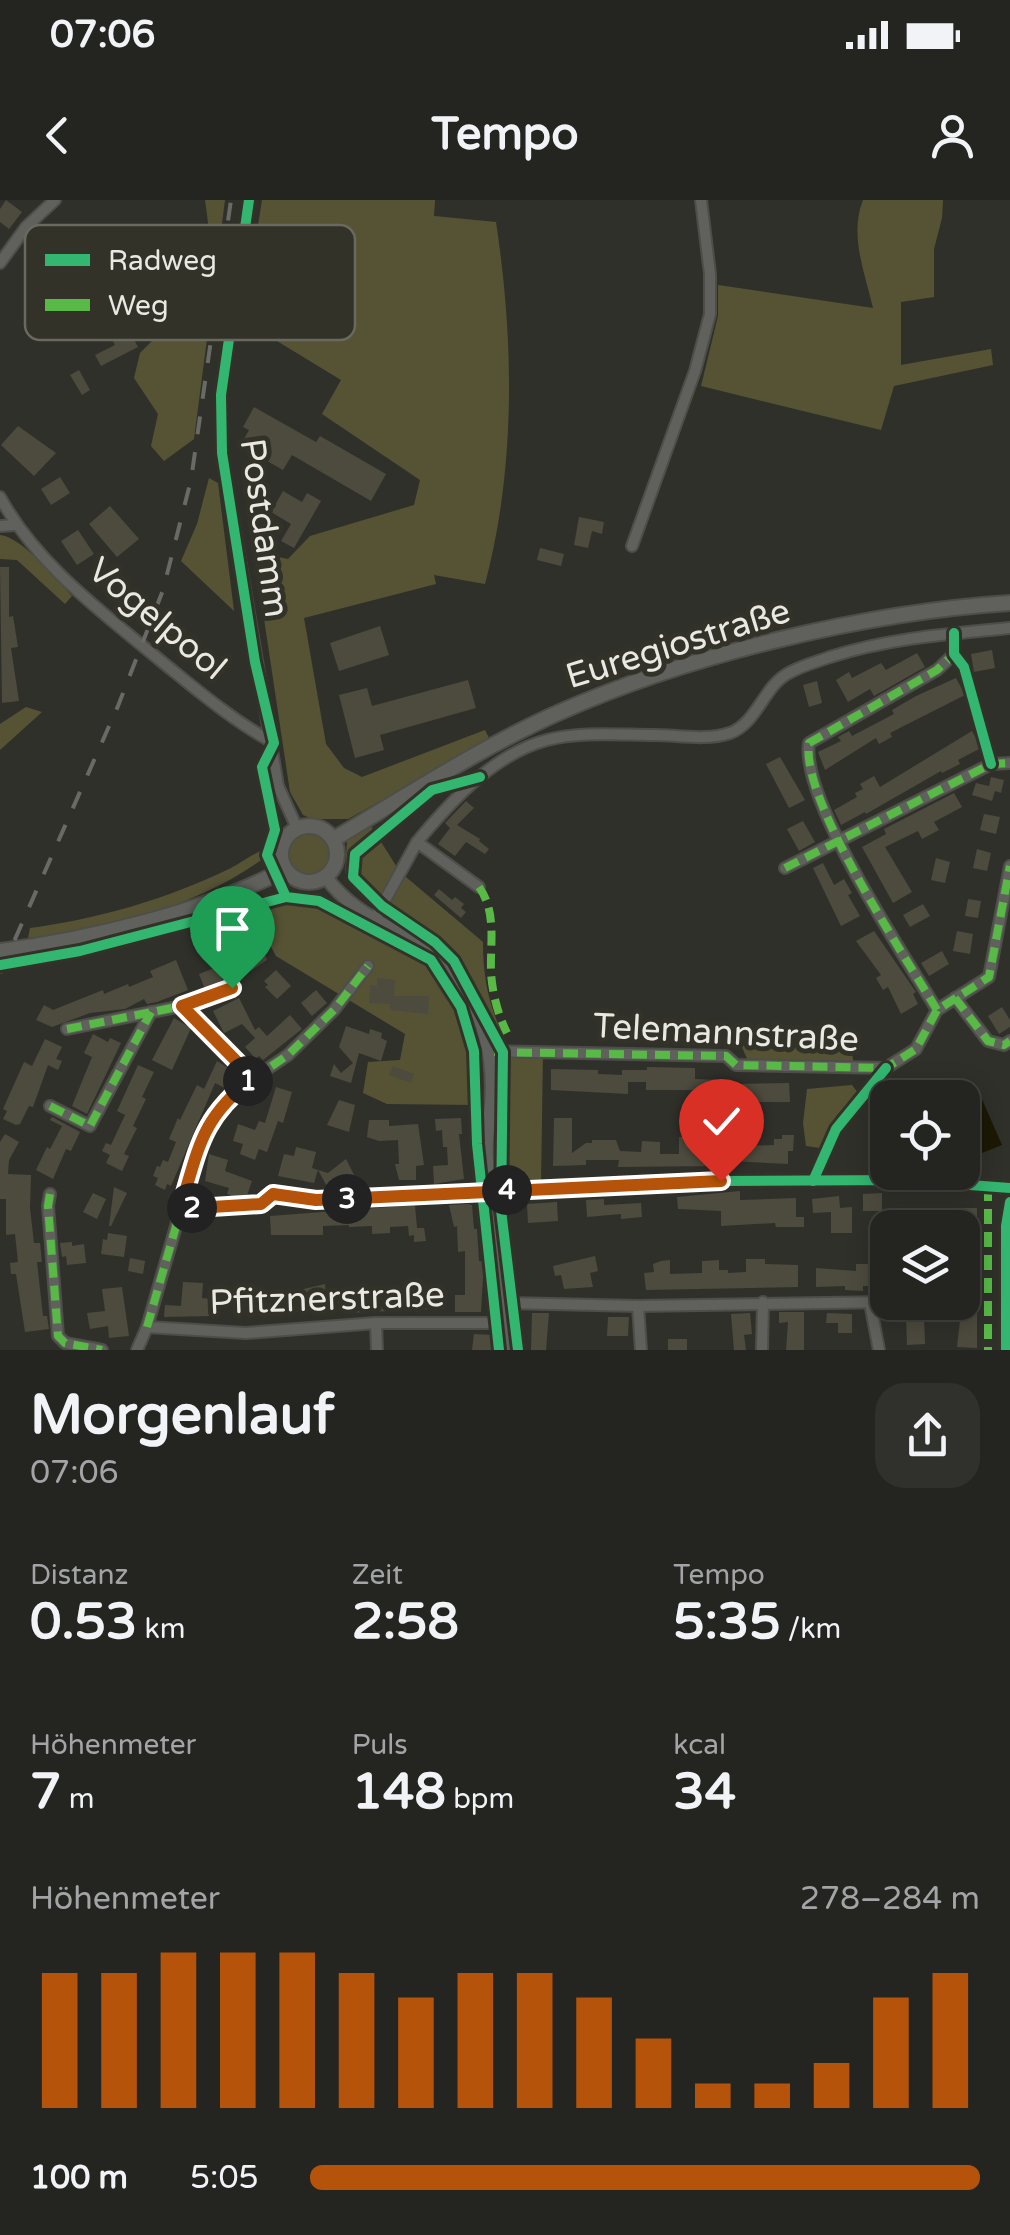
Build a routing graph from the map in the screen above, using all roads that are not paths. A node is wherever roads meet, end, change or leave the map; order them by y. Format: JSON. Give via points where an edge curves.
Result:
{"nodes":[{"id":1,"x":55,"y":200,"type":"edge"},
{"id":2,"x":249,"y":200,"type":"edge"},
{"id":3,"x":701,"y":200,"type":"edge"},
{"id":4,"x":28,"y":225,"type":"edge"},
{"id":5,"x":245,"y":225,"type":"edge"},
{"id":6,"x":25,"y":228,"type":"edge"},
{"id":7,"x":0,"y":263,"type":"edge"},
{"id":8,"x":229,"y":340,"type":"edge"},
{"id":9,"x":0,"y":497,"type":"edge"},
{"id":10,"x":0,"y":526,"type":"edge"},
{"id":11,"x":16,"y":526,"type":"junction"},
{"id":12,"x":632,"y":546,"type":"dead end"},
{"id":13,"x":1010,"y":603,"type":"edge"},
{"id":14,"x":1010,"y":628,"type":"edge"},
{"id":15,"x":954,"y":654,"type":"dead end"},
{"id":16,"x":274,"y":743,"type":"junction"},
{"id":17,"x":1006,"y":763,"type":"edge"},
{"id":18,"x":296,"y":828,"type":"junction"},
{"id":19,"x":334,"y":840,"type":"junction"},
{"id":20,"x":837,"y":840,"type":"junction"},
{"id":21,"x":417,"y":842,"type":"junction"},
{"id":22,"x":1010,"y":866,"type":"edge"},
{"id":23,"x":785,"y":868,"type":"dead end"},
{"id":24,"x":285,"y":869,"type":"junction"},
{"id":25,"x":326,"y":877,"type":"junction"},
{"id":26,"x":478,"y":887,"type":"dead end"},
{"id":27,"x":374,"y":920,"type":"junction"},
{"id":28,"x":0,"y":951,"type":"edge"},
{"id":29,"x":368,"y":966,"type":"dead end"},
{"id":30,"x":232,"y":988,"type":"dead end"},
{"id":31,"x":955,"y":998,"type":"junction"},
{"id":32,"x":182,"y":1006,"type":"junction"},
{"id":33,"x":937,"y":1010,"type":"junction"},
{"id":34,"x":151,"y":1012,"type":"junction"},
{"id":35,"x":67,"y":1030,"type":"dead end"},
{"id":36,"x":1010,"y":1041,"type":"edge"},
{"id":37,"x":488,"y":1052,"type":"junction"},
{"id":38,"x":253,"y":1078,"type":"junction"},
{"id":39,"x":50,"y":1106,"type":"dead end"},
{"id":40,"x":1005,"y":1187,"type":"dead end"},
{"id":41,"x":491,"y":1191,"type":"junction"},
{"id":42,"x":50,"y":1194,"type":"dead end"},
{"id":43,"x":273,"y":1194,"type":"dead end"},
{"id":44,"x":508,"y":1302,"type":"junction"},
{"id":45,"x":762,"y":1302,"type":"junction"},
{"id":46,"x":870,"y":1302,"type":"edge"},
{"id":47,"x":638,"y":1306,"type":"junction"},
{"id":48,"x":873,"y":1320,"type":"edge"},
{"id":49,"x":376,"y":1323,"type":"junction"},
{"id":50,"x":510,"y":1323,"type":"junction"},
{"id":51,"x":147,"y":1327,"type":"junction"},
{"id":52,"x":246,"y":1333,"type":"junction"},
{"id":53,"x":102,"y":1350,"type":"edge"},
{"id":54,"x":136,"y":1350,"type":"edge"},
{"id":55,"x":245,"y":1350,"type":"edge"},
{"id":56,"x":377,"y":1350,"type":"edge"},
{"id":57,"x":510,"y":1350,"type":"edge"},
{"id":58,"x":641,"y":1350,"type":"edge"},
{"id":59,"x":762,"y":1350,"type":"edge"},
{"id":60,"x":879,"y":1350,"type":"edge"}],
"edges":[{"from":1,"to":4,"type":"street"},
{"from":2,"to":5,"type":"street","name":"Postdamm"},
{"from":3,"to":12,"type":"street","via":[[710,314]]},
{"from":6,"to":7,"type":"street"},
{"from":8,"to":16,"type":"street","name":"Postdamm","via":[[222,453]]},
{"from":9,"to":11,"type":"street","name":"Vogelpool"},
{"from":10,"to":11,"type":"street"},
{"from":11,"to":16,"type":"street","name":"Vogelpool","via":[[108,617]]},
{"from":13,"to":19,"type":"main road","name":"Euregiostraße","via":[[943,607],[839,627],[630,684],[528,727]]},
{"from":14,"to":21,"type":"street","via":[[884,641],[802,667],[776,681],[728,734],[581,736],[536,744],[478,778]]},
{"from":15,"to":20,"type":"street","via":[[809,743],[806,758]]},
{"from":16,"to":18,"type":"street","name":"Postdamm","via":[[278,786]]},
{"from":17,"to":20,"type":"street","via":[[991,764]]},
{"from":18,"to":19,"type":"main road","via":[[313,826]]},
{"from":18,"to":24,"type":"main road","via":[[284,842]]},
{"from":19,"to":25,"type":"main road","via":[[338,856]]},
{"from":20,"to":23,"type":"street"},
{"from":20,"to":33,"type":"street"},
{"from":21,"to":26,"type":"street"},
{"from":21,"to":27,"type":"street"},
{"from":22,"to":31,"type":"street","name":"Telemannstraße","via":[[989,977]]},
{"from":24,"to":25,"type":"main road","via":[[299,881]]},
{"from":24,"to":28,"type":"main road","via":[[136,923]]},
{"from":25,"to":27,"type":"street"},
{"from":27,"to":37,"type":"street","via":[[454,975],[481,1022]]},
{"from":29,"to":38,"type":"street","via":[[288,1055]]},
{"from":30,"to":32,"type":"street"},
{"from":31,"to":33,"type":"street","name":"Telemannstraße"},
{"from":31,"to":36,"type":"street","via":[[988,1041]]},
{"from":32,"to":34,"type":"street"},
{"from":32,"to":38,"type":"street"},
{"from":33,"to":37,"type":"street","name":"Telemannstraße","via":[[916,1049],[886,1068],[736,1065],[726,1056]]},
{"from":34,"to":35,"type":"street"},
{"from":34,"to":39,"type":"street","via":[[90,1126]]},
{"from":37,"to":41,"type":"street"},
{"from":38,"to":51,"type":"street","via":[[204,1129]]},
{"from":40,"to":41,"type":"street","via":[[721,1181]]},
{"from":41,"to":43,"type":"street","via":[[316,1200]]},
{"from":41,"to":44,"type":"street"},
{"from":42,"to":53,"type":"street","via":[[58,1336]]},
{"from":44,"to":47,"type":"street"},
{"from":44,"to":50,"type":"street"},
{"from":45,"to":46,"type":"street"},
{"from":45,"to":47,"type":"street"},
{"from":45,"to":59,"type":"street"},
{"from":47,"to":58,"type":"street"},
{"from":48,"to":60,"type":"street"},
{"from":49,"to":50,"type":"street","name":"Pfitznerstraße"},
{"from":49,"to":52,"type":"street","name":"Pfitznerstraße"},
{"from":49,"to":56,"type":"street"},
{"from":50,"to":57,"type":"street"},
{"from":51,"to":52,"type":"street","name":"Pfitznerstraße"},
{"from":51,"to":54,"type":"street"},
{"from":52,"to":55,"type":"street"}]}
